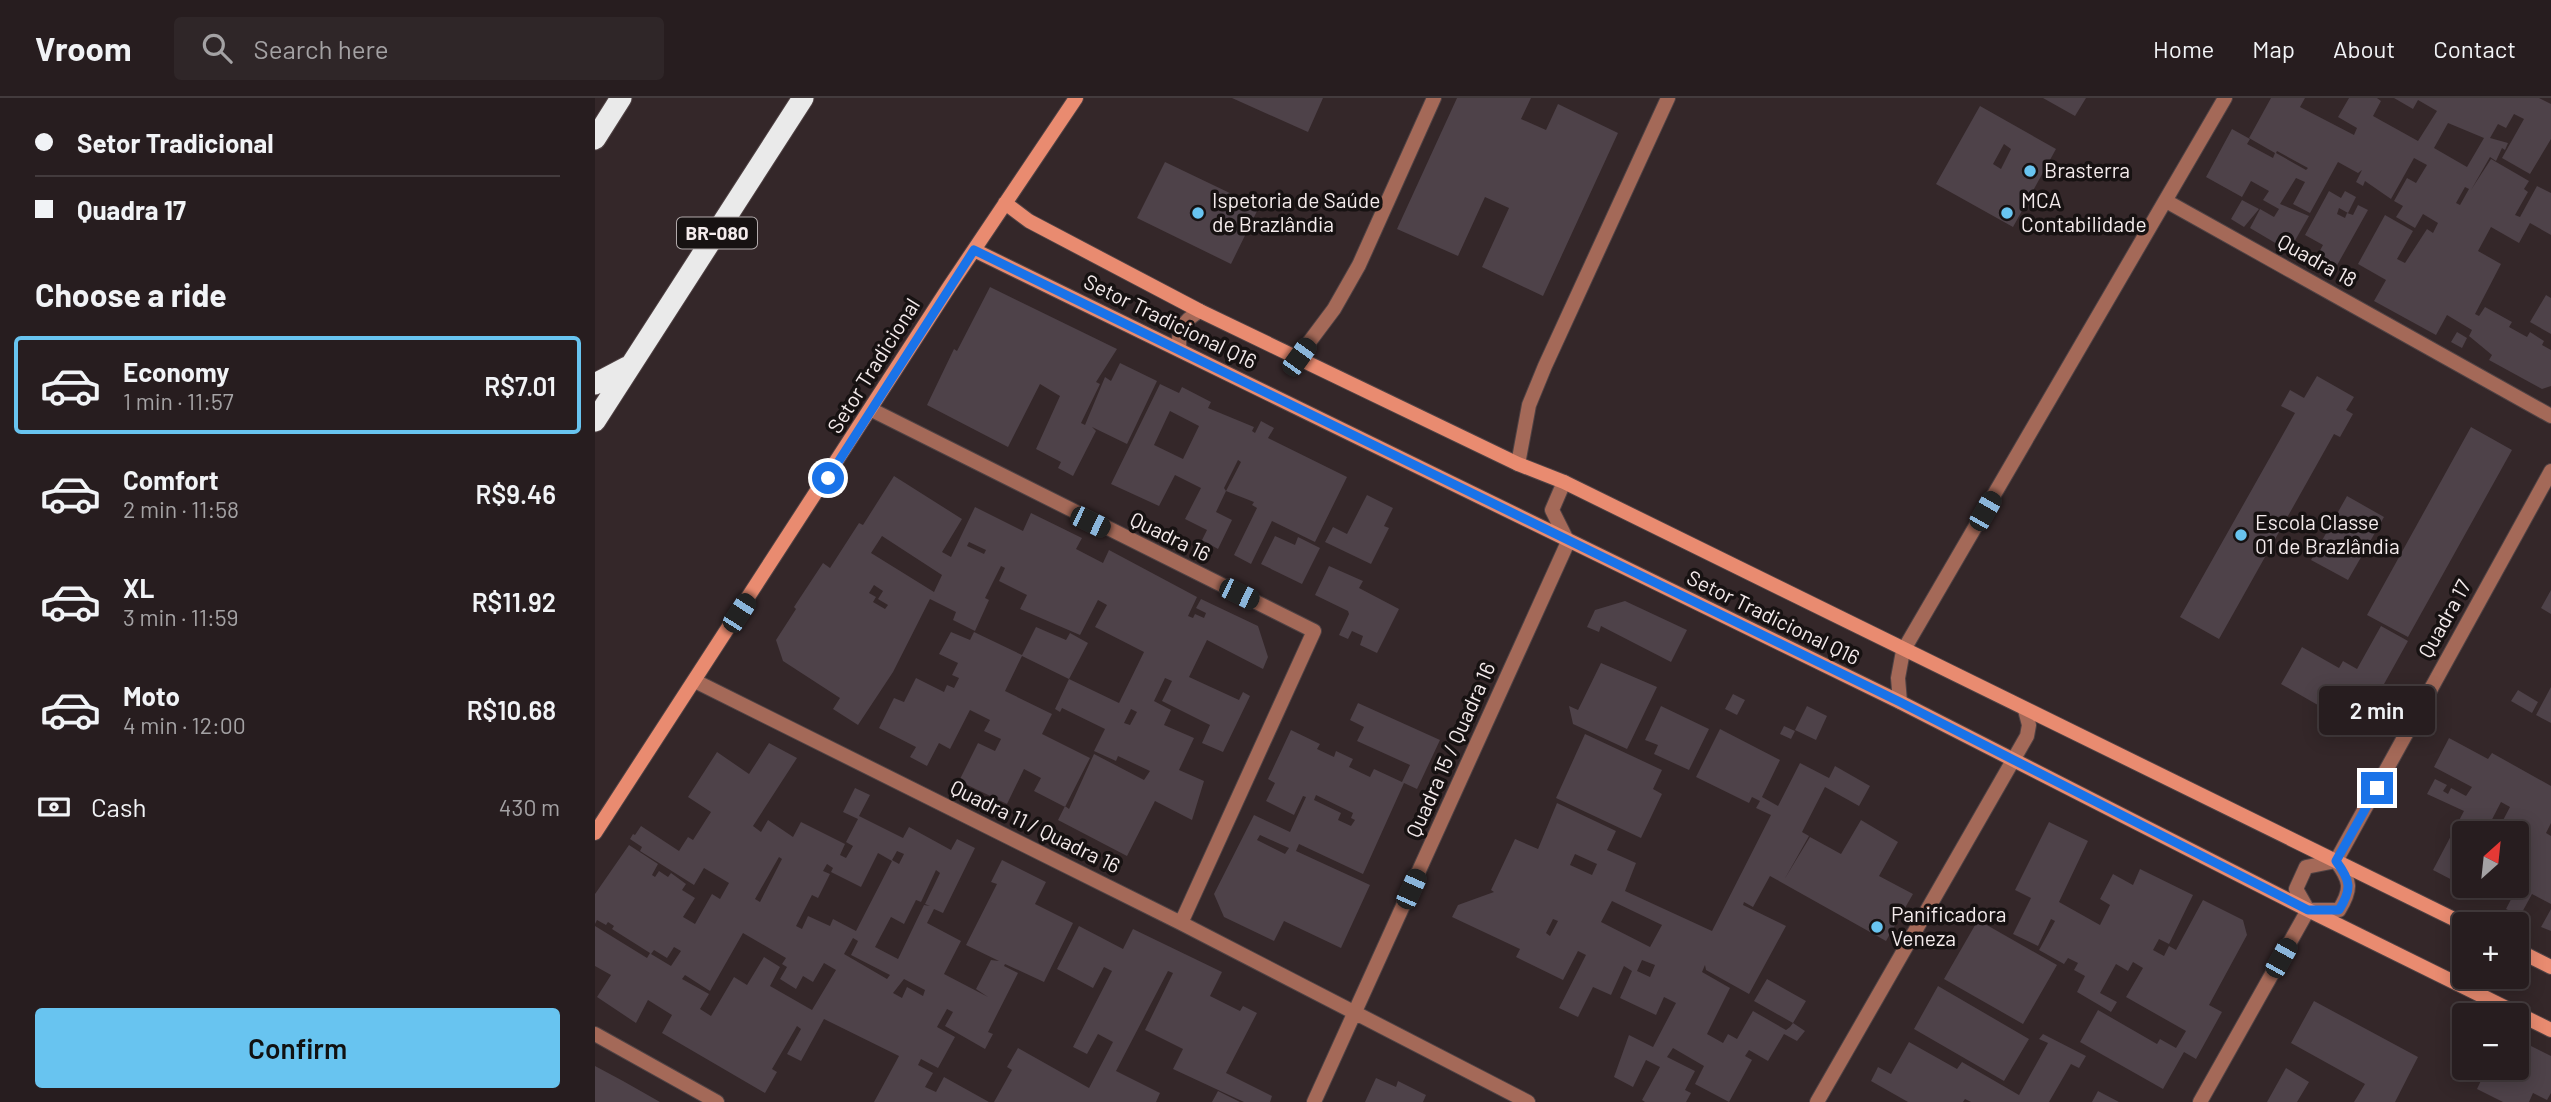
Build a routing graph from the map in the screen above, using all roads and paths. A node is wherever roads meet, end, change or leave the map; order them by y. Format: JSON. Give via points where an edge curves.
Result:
{"nodes":[{"id":1,"x":621,"y":98,"type":"edge"},
{"id":2,"x":803,"y":98,"type":"edge"},
{"id":3,"x":1076,"y":98,"type":"edge"},
{"id":4,"x":1434,"y":98,"type":"edge"},
{"id":5,"x":1668,"y":98,"type":"edge"},
{"id":6,"x":2225,"y":98,"type":"edge"},
{"id":7,"x":595,"y":139,"type":"edge"},
{"id":8,"x":2166,"y":201,"type":"junction"},
{"id":9,"x":1005,"y":203,"type":"junction"},
{"id":10,"x":974,"y":250,"type":"junction"},
{"id":11,"x":1200,"y":311,"type":"junction"},
{"id":12,"x":1180,"y":350,"type":"junction"},
{"id":13,"x":1299,"y":357,"type":"junction"},
{"id":14,"x":629,"y":367,"type":"junction"},
{"id":15,"x":595,"y":384,"type":"edge"},
{"id":16,"x":872,"y":410,"type":"junction"},
{"id":17,"x":2551,"y":416,"type":"edge"},
{"id":18,"x":595,"y":421,"type":"edge"},
{"id":19,"x":1518,"y":464,"type":"junction"},
{"id":20,"x":2551,"y":471,"type":"edge"},
{"id":21,"x":1563,"y":482,"type":"junction"},
{"id":22,"x":1568,"y":542,"type":"junction"},
{"id":23,"x":1903,"y":651,"type":"junction"},
{"id":24,"x":695,"y":681,"type":"junction"},
{"id":25,"x":1900,"y":702,"type":"junction"},
{"id":26,"x":2025,"y":710,"type":"junction"},
{"id":27,"x":2013,"y":760,"type":"junction"},
{"id":28,"x":595,"y":832,"type":"edge"},
{"id":29,"x":2336,"y":861,"type":"junction"},
{"id":30,"x":2308,"y":910,"type":"junction"},
{"id":31,"x":2452,"y":918,"type":"edge"},
{"id":32,"x":1181,"y":923,"type":"junction"},
{"id":33,"x":2529,"y":956,"type":"edge"},
{"id":34,"x":2551,"y":967,"type":"edge"},
{"id":35,"x":1355,"y":1013,"type":"junction"},
{"id":36,"x":2551,"y":1030,"type":"edge"},
{"id":37,"x":595,"y":1034,"type":"edge"},
{"id":38,"x":717,"y":1102,"type":"edge"},
{"id":39,"x":1314,"y":1102,"type":"edge"},
{"id":40,"x":1528,"y":1102,"type":"edge"},
{"id":41,"x":1817,"y":1102,"type":"edge"},
{"id":42,"x":2200,"y":1102,"type":"edge"}],
"edges":[{"from":1,"to":7,"type":"highway"},
{"from":2,"to":14,"type":"highway","number":"BR-080"},
{"from":3,"to":9,"type":"street","name":"Setor Tradicional"},
{"from":4,"to":13,"type":"street","via":[[1359,265]]},
{"from":5,"to":19,"type":"street","via":[[1539,379]]},
{"from":6,"to":8,"type":"street"},
{"from":8,"to":17,"type":"street","name":"Quadra 18"},
{"from":8,"to":23,"type":"street"},
{"from":9,"to":10,"type":"street","name":"Setor Tradicional"},
{"from":9,"to":11,"type":"street","name":"Setor Tradicional Q16"},
{"from":10,"to":12,"type":"street","name":"Setor Tradicional Q16"},
{"from":10,"to":16,"type":"street","name":"Setor Tradicional"},
{"from":11,"to":12,"type":"street","via":[[1181,328]]},
{"from":11,"to":13,"type":"street","name":"Setor Tradicional Q16"},
{"from":12,"to":22,"type":"street","name":"Setor Tradicional Q16"},
{"from":13,"to":19,"type":"street","name":"Setor Tradicional Q16"},
{"from":14,"to":15,"type":"highway"},
{"from":14,"to":18,"type":"highway","number":"BR-080"},
{"from":16,"to":24,"type":"street","name":"Setor Tradicional"},
{"from":16,"to":32,"type":"street","name":"Quadra 16","via":[[1314,631]]},
{"from":19,"to":21,"type":"street","name":"Setor Tradicional Q16"},
{"from":20,"to":29,"type":"street","name":"Quadra 17"},
{"from":21,"to":22,"type":"street","via":[[1552,510]]},
{"from":21,"to":23,"type":"street","name":"Setor Tradicional Q16"},
{"from":22,"to":25,"type":"street","name":"Setor Tradicional Q16"},
{"from":22,"to":35,"type":"street","name":"Quadra 15 / Quadra 16"},
{"from":23,"to":25,"type":"street"},
{"from":23,"to":26,"type":"street","name":"Setor Tradicional Q16"},
{"from":24,"to":28,"type":"street","name":"Setor Tradicional"},
{"from":24,"to":32,"type":"street","name":"Quadra 11 / Quadra 16"},
{"from":25,"to":27,"type":"street","name":"Setor Tradicional Q16"},
{"from":26,"to":27,"type":"street","via":[[2027,736]]},
{"from":26,"to":29,"type":"street","name":"Setor Tradicional Q16"},
{"from":27,"to":30,"type":"street","name":"Setor Tradicional Q16"},
{"from":27,"to":41,"type":"street"},
{"from":29,"to":30,"type":"street","via":[[2306,867],[2296,890]]},
{"from":29,"to":30,"type":"street","via":[[2349,878],[2350,893],[2339,910]]},
{"from":29,"to":31,"type":"street","name":"Setor Tradicional Q16"},
{"from":30,"to":36,"type":"street","name":"Setor Tradicional Q16"},
{"from":30,"to":42,"type":"street"},
{"from":32,"to":35,"type":"street","name":"Quadra 11 / Quadra 16"},
{"from":33,"to":34,"type":"street"},
{"from":35,"to":39,"type":"street","name":"Quadra 15 / Quadra 16"},
{"from":35,"to":40,"type":"street","name":"Quadra 11 / Quadra 16"},
{"from":37,"to":38,"type":"street"}]}
